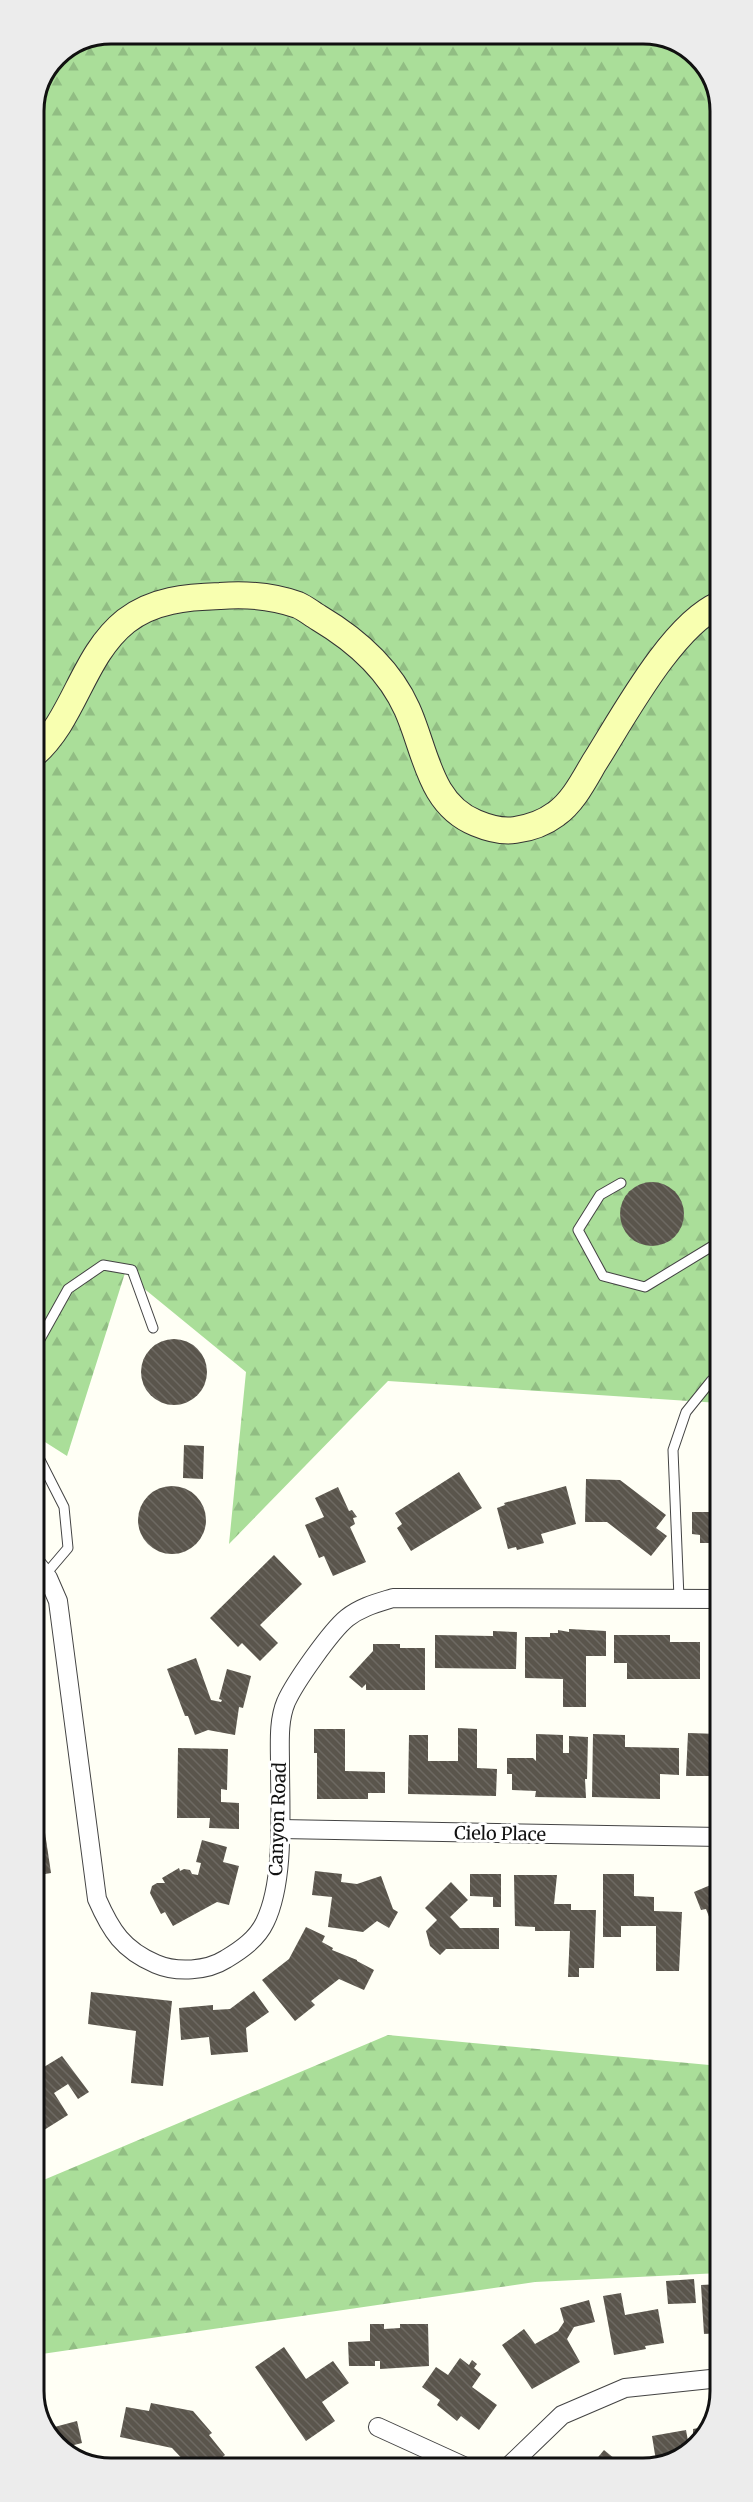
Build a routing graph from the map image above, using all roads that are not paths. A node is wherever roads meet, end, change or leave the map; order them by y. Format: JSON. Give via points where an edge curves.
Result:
{"nodes":[{"id":1,"x":710,"y":608,"type":"edge"},
{"id":2,"x":44,"y":743,"type":"edge"},
{"id":3,"x":621,"y":1183,"type":"dead end"},
{"id":4,"x":710,"y":1247,"type":"edge"},
{"id":5,"x":153,"y":1328,"type":"dead end"},
{"id":6,"x":44,"y":1332,"type":"edge"},
{"id":7,"x":710,"y":1382,"type":"edge"},
{"id":8,"x":44,"y":1468,"type":"edge"},
{"id":9,"x":44,"y":1565,"type":"edge"},
{"id":10,"x":44,"y":1575,"type":"edge"},
{"id":11,"x":679,"y":1598,"type":"junction"},
{"id":12,"x":710,"y":1599,"type":"edge"},
{"id":13,"x":281,"y":1829,"type":"junction"},
{"id":14,"x":710,"y":1837,"type":"edge"},
{"id":15,"x":710,"y":2379,"type":"edge"},
{"id":16,"x":378,"y":2427,"type":"dead end"},
{"id":17,"x":446,"y":2458,"type":"edge"},
{"id":18,"x":517,"y":2458,"type":"edge"}],
"edges":[{"from":1,"to":2,"type":"street","via":[[675,640],[574,795],[558,813],[536,825],[512,831],[488,828],[465,819],[446,802],[433,781],[407,708],[381,666],[344,633],[299,606],[247,594],[177,600],[155,605],[126,621],[103,644]]},
{"from":3,"to":4,"type":"lane","via":[[600,1195],[578,1230],[603,1276],[645,1287]]},
{"from":5,"to":6,"type":"lane","via":[[132,1270],[103,1265],[68,1289]]},
{"from":7,"to":11,"type":"lane","via":[[686,1412],[673,1450]]},
{"from":8,"to":9,"type":"lane","via":[[64,1508],[68,1548]]},
{"from":10,"to":13,"type":"street","name":"Canyon Road","via":[[58,1601],[97,1899],[109,1928],[130,1951],[158,1965],[188,1970],[219,1964],[245,1948],[265,1924],[275,1894]]},
{"from":11,"to":12,"type":"street","name":"Canyon Road"},
{"from":11,"to":13,"type":"street","name":"Canyon Road","via":[[418,1596],[368,1605],[346,1618],[301,1675],[285,1704],[279,1732]]},
{"from":13,"to":14,"type":"street","name":"Cielo Place"},
{"from":15,"to":18,"type":"street","via":[[625,2388],[562,2415]]},
{"from":16,"to":17,"type":"street"}]}
